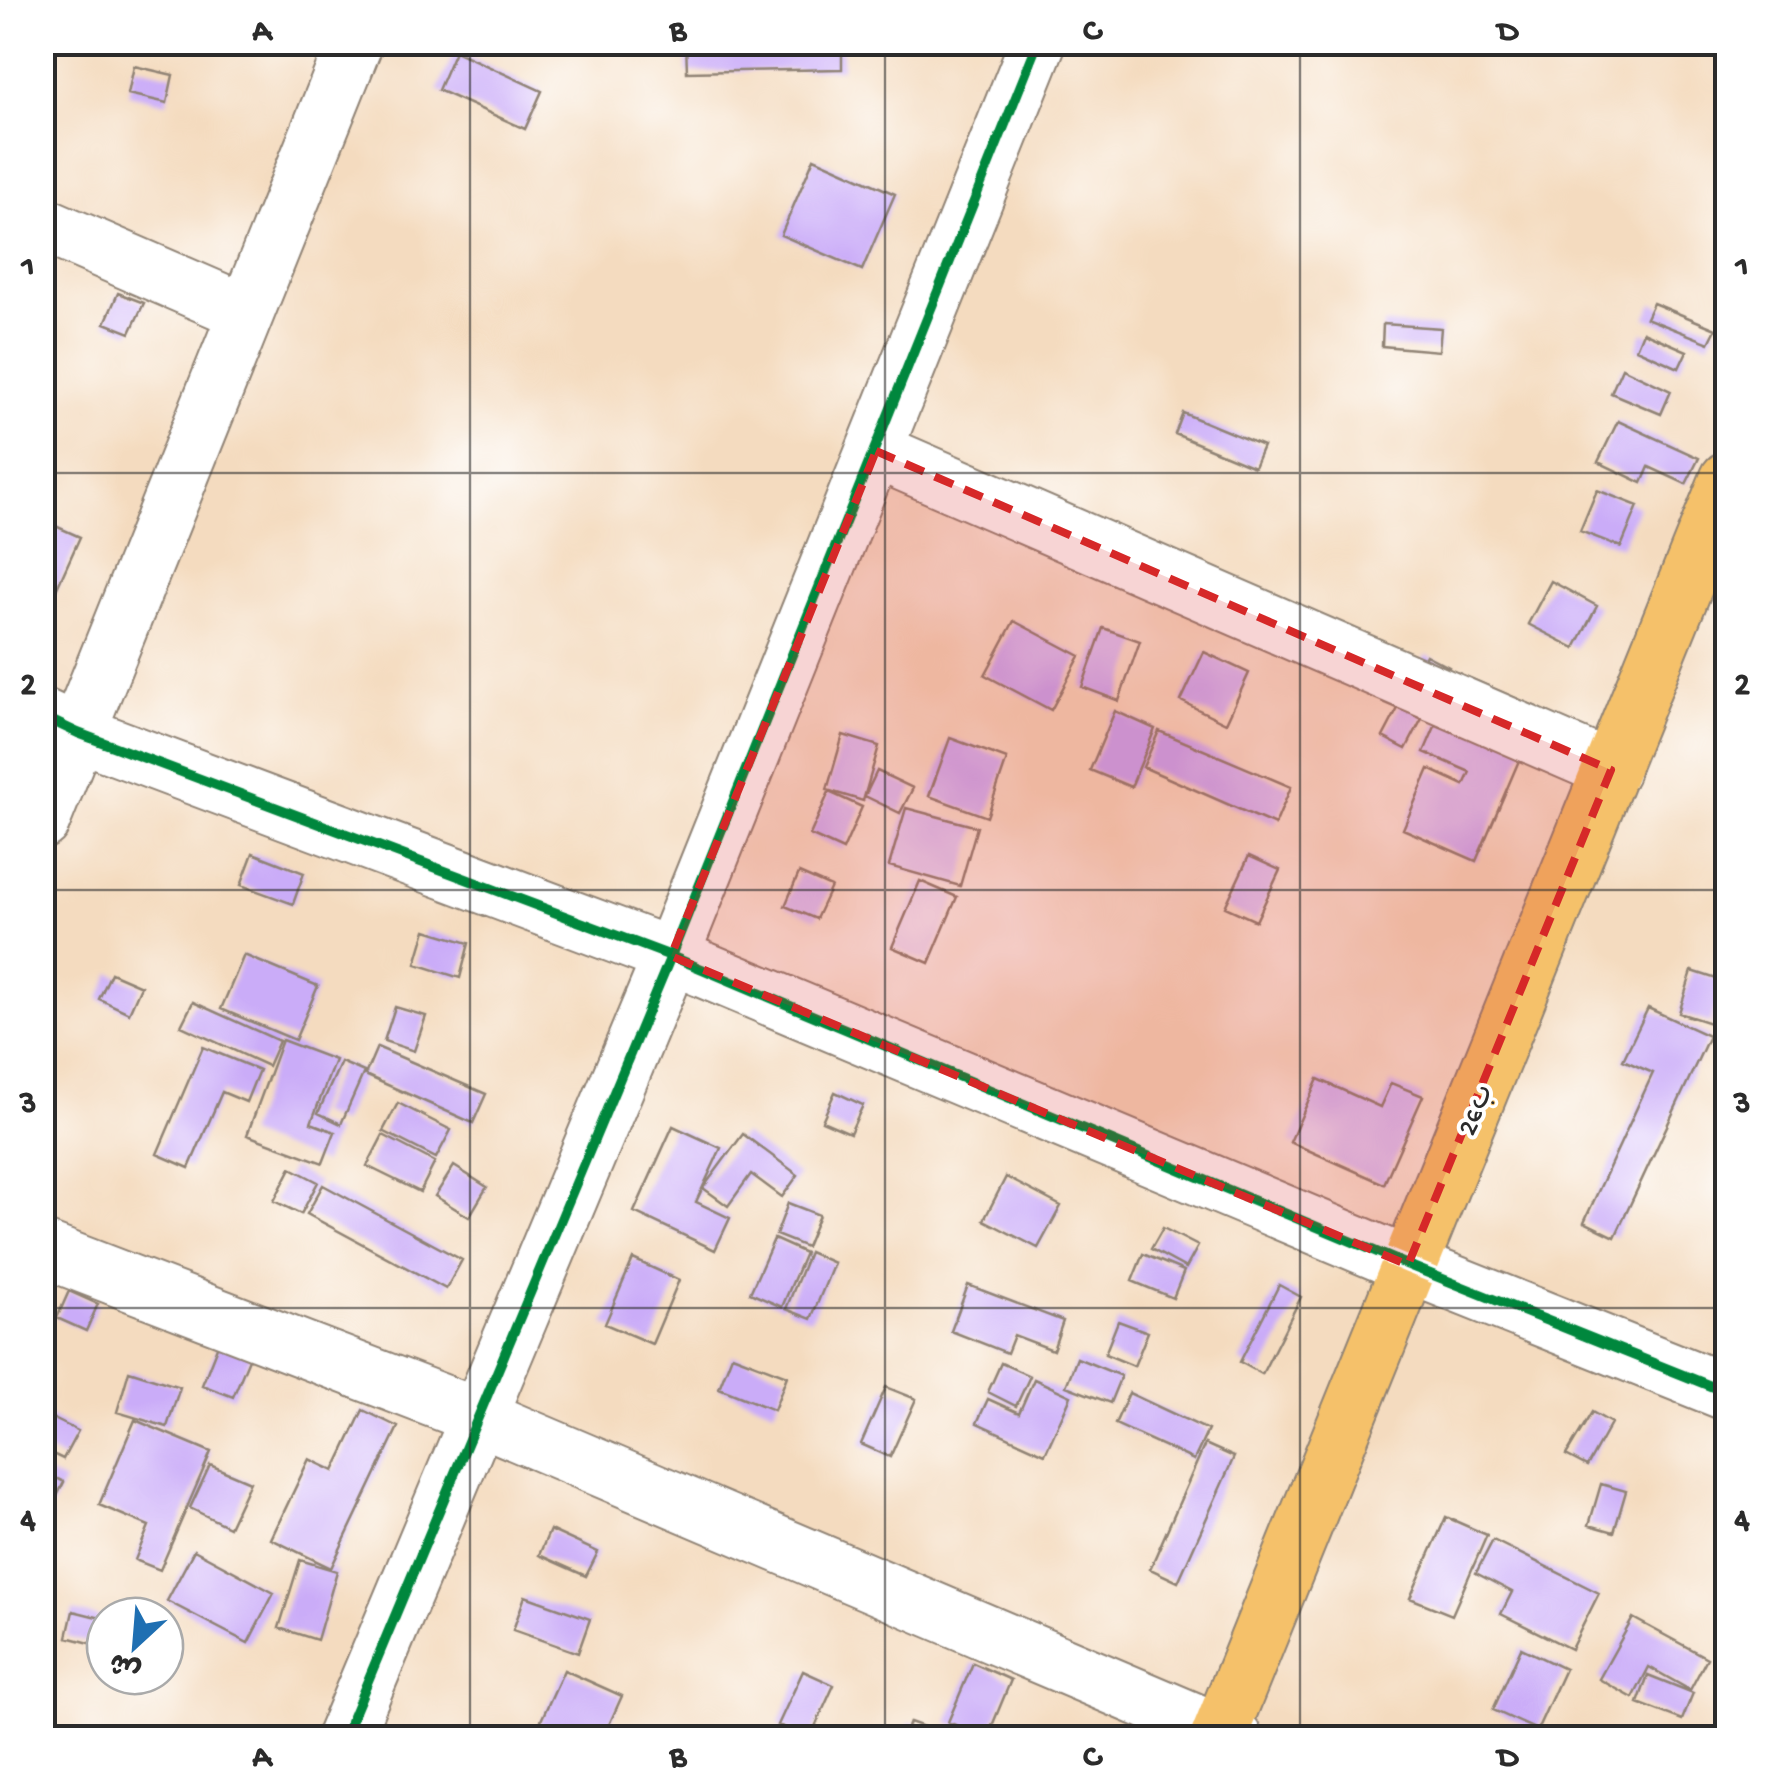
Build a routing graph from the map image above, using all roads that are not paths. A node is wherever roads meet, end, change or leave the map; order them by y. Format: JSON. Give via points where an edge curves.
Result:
{"nodes":[{"id":1,"x":355,"y":42,"type":"edge"},
{"id":2,"x":1038,"y":42,"type":"edge"},
{"id":3,"x":42,"y":224,"type":"edge"},
{"id":4,"x":245,"y":312,"type":"junction"},
{"id":5,"x":876,"y":451,"type":"junction"},
{"id":6,"x":1728,"y":478,"type":"edge"},
{"id":7,"x":60,"y":725,"type":"edge"},
{"id":8,"x":1611,"y":770,"type":"junction"},
{"id":9,"x":42,"y":820,"type":"edge"},
{"id":10,"x":671,"y":956,"type":"junction"},
{"id":11,"x":42,"y":1249,"type":"edge"},
{"id":12,"x":1408,"y":1265,"type":"junction"},
{"id":13,"x":1728,"y":1393,"type":"edge"},
{"id":14,"x":477,"y":1416,"type":"junction"},
{"id":15,"x":1224,"y":1736,"type":"edge"},
{"id":16,"x":344,"y":1738,"type":"edge"}],
"edges":[{"from":1,"to":4,"type":"street"},
{"from":2,"to":5,"type":"street"},
{"from":3,"to":4,"type":"street"},
{"from":4,"to":7,"type":"street"},
{"from":5,"to":8,"type":"street"},
{"from":5,"to":10,"type":"street"},
{"from":6,"to":8,"type":"highway","name":"26ب"},
{"from":7,"to":9,"type":"street"},
{"from":7,"to":10,"type":"street"},
{"from":8,"to":12,"type":"highway","name":"26ب"},
{"from":10,"to":12,"type":"street"},
{"from":10,"to":14,"type":"street"},
{"from":11,"to":14,"type":"street"},
{"from":12,"to":13,"type":"street"},
{"from":12,"to":15,"type":"highway","name":"26ب"},
{"from":14,"to":15,"type":"street"},
{"from":14,"to":16,"type":"street"}]}
